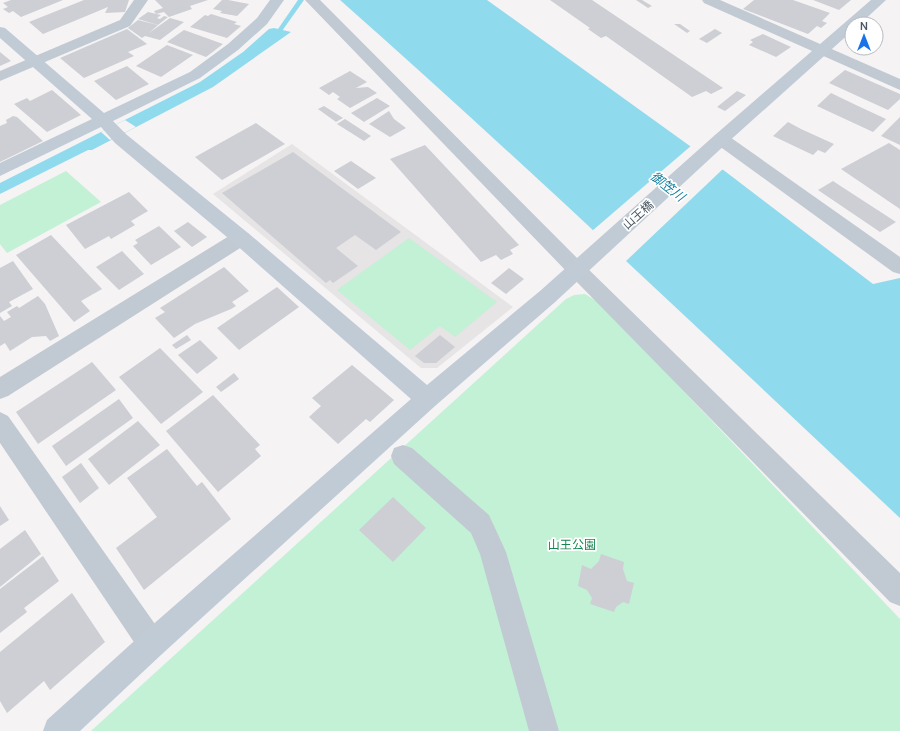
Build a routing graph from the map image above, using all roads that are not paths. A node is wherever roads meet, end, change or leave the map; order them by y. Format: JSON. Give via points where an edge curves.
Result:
{"nodes":[{"id":1,"x":140,"y":0,"type":"edge"},
{"id":2,"x":277,"y":0,"type":"edge"},
{"id":3,"x":312,"y":0,"type":"edge"},
{"id":4,"x":709,"y":0,"type":"edge"},
{"id":5,"x":879,"y":0,"type":"edge"},
{"id":6,"x":861,"y":16,"type":"edge"},
{"id":7,"x":0,"y":31,"type":"edge"},
{"id":8,"x":844,"y":31,"type":"edge"},
{"id":9,"x":822,"y":51,"type":"junction"},
{"id":10,"x":36,"y":60,"type":"junction"},
{"id":11,"x":0,"y":76,"type":"edge"},
{"id":12,"x":900,"y":85,"type":"edge"},
{"id":13,"x":103,"y":120,"type":"junction"},
{"id":14,"x":718,"y":142,"type":"junction"},
{"id":15,"x":0,"y":170,"type":"edge"},
{"id":16,"x":241,"y":238,"type":"junction"},
{"id":17,"x":894,"y":263,"type":"edge"},
{"id":18,"x":577,"y":270,"type":"junction"},
{"id":19,"x":0,"y":389,"type":"edge"},
{"id":20,"x":427,"y":399,"type":"junction"},
{"id":21,"x":0,"y":423,"type":"edge"},
{"id":22,"x":403,"y":456,"type":"dead end"},
{"id":23,"x":900,"y":592,"type":"edge"},
{"id":24,"x":152,"y":644,"type":"junction"},
{"id":25,"x":58,"y":731,"type":"edge"},
{"id":26,"x":544,"y":731,"type":"edge"}],
"edges":[{"from":1,"to":10,"type":"street","via":[[125,23]]},
{"from":2,"to":13,"type":"street","via":[[262,21],[233,47],[195,74]]},
{"from":3,"to":18,"type":"street"},
{"from":4,"to":9,"type":"street"},
{"from":5,"to":6,"type":"street","name":"山王橋"},
{"from":7,"to":10,"type":"street"},
{"from":8,"to":9,"type":"street","name":"山王橋"},
{"from":9,"to":12,"type":"street"},
{"from":9,"to":14,"type":"street","name":"山王橋"},
{"from":10,"to":11,"type":"street"},
{"from":10,"to":13,"type":"street"},
{"from":13,"to":15,"type":"street"},
{"from":13,"to":16,"type":"street","via":[[121,139]]},
{"from":14,"to":17,"type":"street"},
{"from":14,"to":18,"type":"street","name":"山王橋"},
{"from":16,"to":19,"type":"street"},
{"from":16,"to":20,"type":"street"},
{"from":18,"to":20,"type":"street","name":"山王橋"},
{"from":18,"to":23,"type":"street"},
{"from":20,"to":24,"type":"street","name":"山王橋"},
{"from":21,"to":24,"type":"street"},
{"from":22,"to":26,"type":"street","via":[[480,524],[493,552]]},
{"from":24,"to":25,"type":"street","name":"山王橋"}]}
